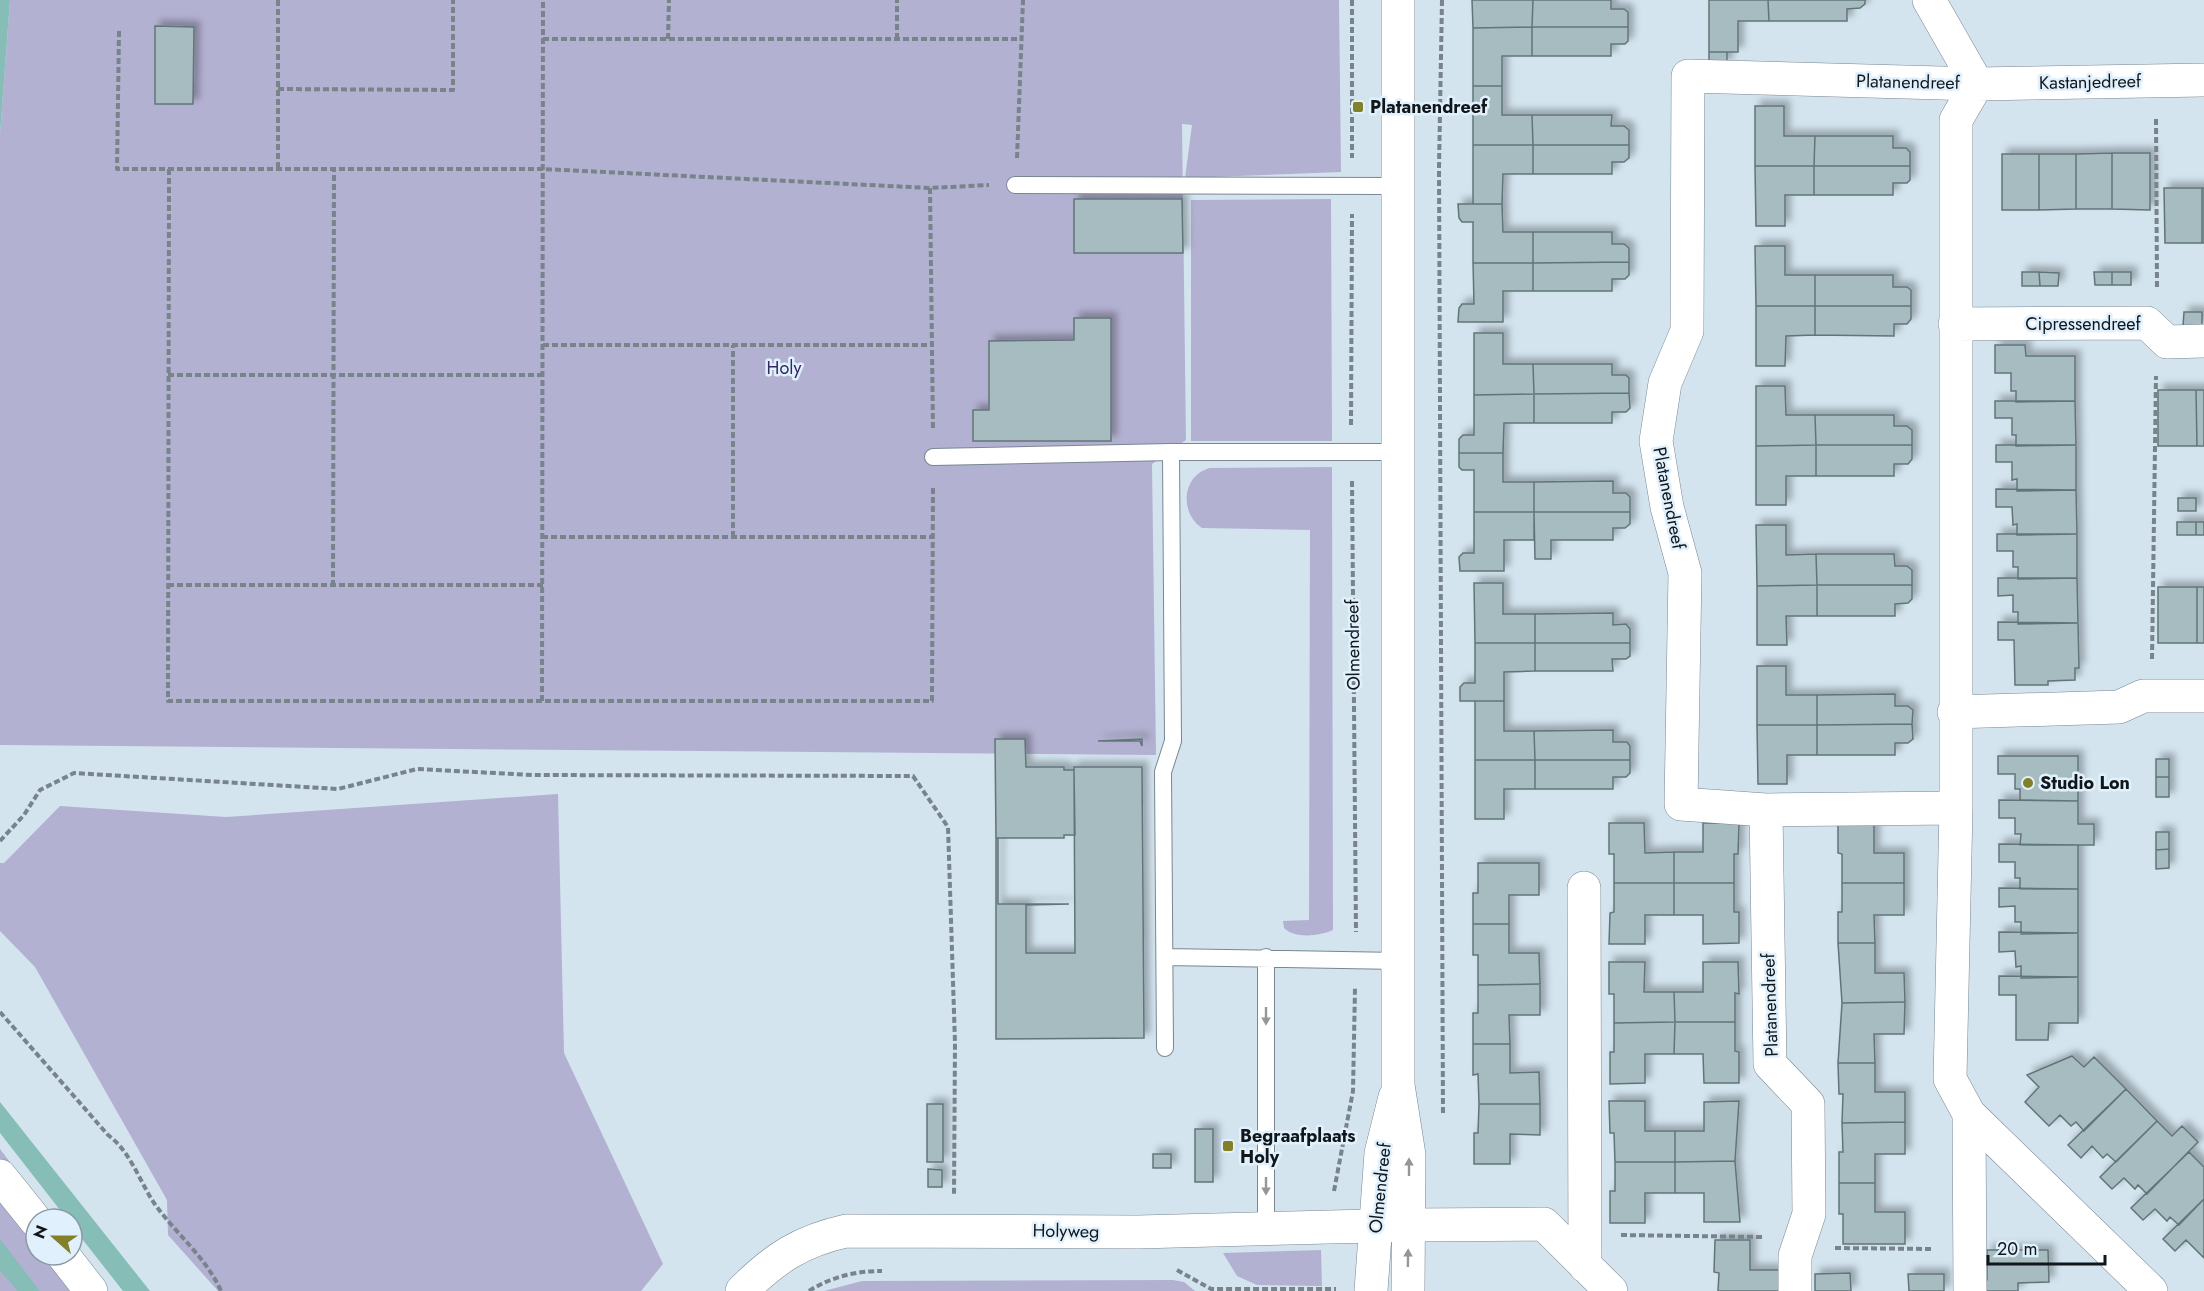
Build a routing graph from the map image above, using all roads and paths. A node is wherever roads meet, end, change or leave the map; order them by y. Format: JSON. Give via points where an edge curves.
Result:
{"nodes":[{"id":1,"x":278,"y":0,"type":"edge"},
{"id":2,"x":453,"y":0,"type":"edge"},
{"id":3,"x":543,"y":0,"type":"edge"},
{"id":4,"x":669,"y":0,"type":"edge"},
{"id":5,"x":897,"y":0,"type":"edge"},
{"id":6,"x":1023,"y":0,"type":"edge"},
{"id":7,"x":1352,"y":0,"type":"edge"},
{"id":8,"x":1398,"y":0,"type":"edge"},
{"id":9,"x":1929,"y":0,"type":"edge"},
{"id":10,"x":119,"y":31,"type":"dead end"},
{"id":11,"x":543,"y":39,"type":"junction"},
{"id":12,"x":669,"y":39,"type":"junction"},
{"id":13,"x":897,"y":39,"type":"junction"},
{"id":14,"x":1023,"y":39,"type":"junction"},
{"id":15,"x":2204,"y":80,"type":"edge"},
{"id":16,"x":1977,"y":84,"type":"junction"},
{"id":17,"x":278,"y":89,"type":"junction"},
{"id":18,"x":169,"y":169,"type":"junction"},
{"id":19,"x":278,"y":169,"type":"junction"},
{"id":20,"x":334,"y":169,"type":"junction"},
{"id":21,"x":543,"y":169,"type":"junction"},
{"id":22,"x":1015,"y":184,"type":"junction"},
{"id":23,"x":1352,"y":185,"type":"junction"},
{"id":24,"x":1398,"y":186,"type":"junction"},
{"id":25,"x":930,"y":188,"type":"junction"},
{"id":26,"x":1955,"y":324,"type":"junction"},
{"id":27,"x":2204,"y":341,"type":"edge"},
{"id":28,"x":543,"y":345,"type":"junction"},
{"id":29,"x":733,"y":345,"type":"junction"},
{"id":30,"x":933,"y":345,"type":"junction"},
{"id":31,"x":168,"y":375,"type":"junction"},
{"id":32,"x":334,"y":375,"type":"junction"},
{"id":33,"x":543,"y":375,"type":"junction"},
{"id":34,"x":1171,"y":452,"type":"junction"},
{"id":35,"x":1398,"y":452,"type":"junction"},
{"id":36,"x":1351,"y":453,"type":"junction"},
{"id":37,"x":933,"y":457,"type":"junction"},
{"id":38,"x":542,"y":537,"type":"junction"},
{"id":39,"x":733,"y":537,"type":"junction"},
{"id":40,"x":932,"y":537,"type":"junction"},
{"id":41,"x":168,"y":585,"type":"junction"},
{"id":42,"x":543,"y":585,"type":"junction"},
{"id":43,"x":333,"y":586,"type":"junction"},
{"id":44,"x":2204,"y":696,"type":"edge"},
{"id":45,"x":543,"y":701,"type":"junction"},
{"id":46,"x":1954,"y":712,"type":"junction"},
{"id":47,"x":1956,"y":808,"type":"junction"},
{"id":48,"x":1766,"y":810,"type":"junction"},
{"id":49,"x":0,"y":841,"type":"edge"},
{"id":50,"x":1584,"y":888,"type":"dead end"},
{"id":51,"x":1165,"y":957,"type":"junction"},
{"id":52,"x":1266,"y":957,"type":"junction"},
{"id":53,"x":1356,"y":959,"type":"junction"},
{"id":54,"x":1399,"y":961,"type":"junction"},
{"id":55,"x":0,"y":1012,"type":"edge"},
{"id":56,"x":1165,"y":1048,"type":"dead end"},
{"id":57,"x":1398,"y":1085,"type":"junction"},
{"id":58,"x":1969,"y":1114,"type":"junction"},
{"id":59,"x":0,"y":1176,"type":"edge"},
{"id":60,"x":25,"y":1207,"type":"edge"},
{"id":61,"x":1409,"y":1225,"type":"junction"},
{"id":62,"x":1376,"y":1226,"type":"junction"},
{"id":63,"x":1334,"y":1227,"type":"junction"},
{"id":64,"x":954,"y":1230,"type":"junction"},
{"id":65,"x":1266,"y":1230,"type":"junction"},
{"id":66,"x":1585,"y":1266,"type":"junction"},
{"id":67,"x":72,"y":1267,"type":"edge"},
{"id":68,"x":1168,"y":1270,"type":"dead end"},
{"id":69,"x":888,"y":1271,"type":"dead end"},
{"id":70,"x":1211,"y":1290,"type":"edge"},
{"id":71,"x":91,"y":1291,"type":"edge"},
{"id":72,"x":221,"y":1291,"type":"edge"},
{"id":73,"x":742,"y":1291,"type":"edge"},
{"id":74,"x":809,"y":1291,"type":"edge"},
{"id":75,"x":1371,"y":1291,"type":"edge"},
{"id":76,"x":1408,"y":1291,"type":"edge"},
{"id":77,"x":1611,"y":1291,"type":"edge"},
{"id":78,"x":1795,"y":1291,"type":"edge"},
{"id":79,"x":1970,"y":1291,"type":"edge"},
{"id":80,"x":2151,"y":1291,"type":"edge"}],
"edges":[{"from":1,"to":17,"type":"path"},
{"from":2,"to":17,"type":"path","via":[[453,90]]},
{"from":3,"to":11,"type":"path"},
{"from":4,"to":12,"type":"path"},
{"from":5,"to":13,"type":"path"},
{"from":6,"to":14,"type":"path"},
{"from":7,"to":23,"type":"path","name":"Olmendreef"},
{"from":8,"to":24,"type":"street","name":"Olmendreef"},
{"from":9,"to":16,"type":"street","name":"Platanendreef"},
{"from":10,"to":18,"type":"path","via":[[117,169]]},
{"from":11,"to":12,"type":"path"},
{"from":11,"to":21,"type":"path"},
{"from":12,"to":13,"type":"path"},
{"from":13,"to":14,"type":"path"},
{"from":14,"to":22,"type":"path"},
{"from":15,"to":16,"type":"street","name":"Kastanjedreef"},
{"from":16,"to":26,"type":"street","name":"Platanendreef","via":[[1956,120]]},
{"from":16,"to":48,"type":"street","name":"Platanendreef","via":[[1688,76],[1687,331],[1665,383],[1656,441],[1667,507],[1685,573],[1681,804]]},
{"from":17,"to":19,"type":"path"},
{"from":18,"to":19,"type":"path"},
{"from":18,"to":31,"type":"path"},
{"from":19,"to":20,"type":"path"},
{"from":20,"to":21,"type":"path"},
{"from":20,"to":32,"type":"path"},
{"from":21,"to":25,"type":"path"},
{"from":21,"to":28,"type":"path"},
{"from":22,"to":23,"type":"lane"},
{"from":22,"to":25,"type":"path"},
{"from":23,"to":24,"type":"lane"},
{"from":23,"to":36,"type":"path","name":"Olmendreef"},
{"from":24,"to":35,"type":"street","name":"Olmendreef"},
{"from":25,"to":30,"type":"path"},
{"from":26,"to":27,"type":"street","name":"Cipressendreef","via":[[2147,323],[2167,342]]},
{"from":26,"to":46,"type":"street","name":"Platanendreef"},
{"from":28,"to":29,"type":"path"},
{"from":28,"to":33,"type":"path"},
{"from":29,"to":30,"type":"path"},
{"from":29,"to":39,"type":"path"},
{"from":30,"to":37,"type":"path"},
{"from":31,"to":32,"type":"path"},
{"from":31,"to":41,"type":"path"},
{"from":32,"to":33,"type":"path"},
{"from":32,"to":43,"type":"path"},
{"from":33,"to":38,"type":"path"},
{"from":34,"to":36,"type":"lane"},
{"from":34,"to":37,"type":"lane"},
{"from":34,"to":51,"type":"lane","via":[[1173,741],[1163,772]]},
{"from":35,"to":36,"type":"lane"},
{"from":35,"to":54,"type":"street","name":"Olmendreef"},
{"from":36,"to":53,"type":"path","name":"Olmendreef"},
{"from":37,"to":40,"type":"path"},
{"from":38,"to":39,"type":"path"},
{"from":38,"to":42,"type":"path"},
{"from":39,"to":40,"type":"path"},
{"from":40,"to":45,"type":"path","via":[[932,701]]},
{"from":41,"to":43,"type":"path"},
{"from":41,"to":45,"type":"path","via":[[168,700]]},
{"from":42,"to":43,"type":"path"},
{"from":42,"to":45,"type":"path"},
{"from":44,"to":46,"type":"street","via":[[2144,696],[2119,706]]},
{"from":46,"to":47,"type":"street","name":"Platanendreef"},
{"from":47,"to":48,"type":"street","name":"Platanendreef"},
{"from":47,"to":58,"type":"street","name":"Platanendreef","via":[[1950,1079]]},
{"from":48,"to":78,"type":"street","name":"Platanendreef","via":[[1770,1064],[1809,1104],[1809,1214],[1795,1256]]},
{"from":49,"to":64,"type":"path","via":[[40,790],[74,773],[338,789],[417,769],[532,775],[913,776],[948,827],[955,1043]]},
{"from":50,"to":66,"type":"street"},
{"from":51,"to":52,"type":"lane"},
{"from":51,"to":56,"type":"lane"},
{"from":52,"to":53,"type":"lane"},
{"from":52,"to":65,"type":"lane","one_way":true},
{"from":53,"to":54,"type":"lane"},
{"from":53,"to":63,"type":"path","name":"Olmendreef","via":[[1353,1091],[1334,1182]]},
{"from":54,"to":57,"type":"street","name":"Olmendreef"},
{"from":55,"to":72,"type":"path","via":[[118,1143],[154,1203],[208,1268]]},
{"from":61,"to":57,"type":"street","name":"Olmendreef","one_way":true,"via":[[1409,1155]]},
{"from":57,"to":62,"type":"street","name":"Olmendreef","via":[[1381,1153]]},
{"from":58,"to":79,"type":"street","name":"Platanendreef"},
{"from":58,"to":80,"type":"street","name":"Platanendreef"},
{"from":59,"to":60,"type":"street"},
{"from":61,"to":62,"type":"street","name":"Holyweg"},
{"from":61,"to":66,"type":"street","via":[[1544,1224]]},
{"from":76,"to":61,"type":"street","name":"Olmendreef","one_way":true},
{"from":62,"to":63,"type":"street","name":"Holyweg"},
{"from":62,"to":75,"type":"street","name":"Olmendreef"},
{"from":63,"to":65,"type":"street","name":"Holyweg"},
{"from":63,"to":70,"type":"path","name":"Olmendreef","via":[[1337,1289]]},
{"from":64,"to":65,"type":"street","name":"Holyweg"},
{"from":64,"to":73,"type":"street","name":"Holyweg","via":[[846,1231],[815,1238],[780,1257]]},
{"from":66,"to":77,"type":"street"},
{"from":67,"to":71,"type":"street"},
{"from":68,"to":70,"type":"path","via":[[1179,1270]]},
{"from":69,"to":74,"type":"path","via":[[865,1271],[826,1280]]}]}
